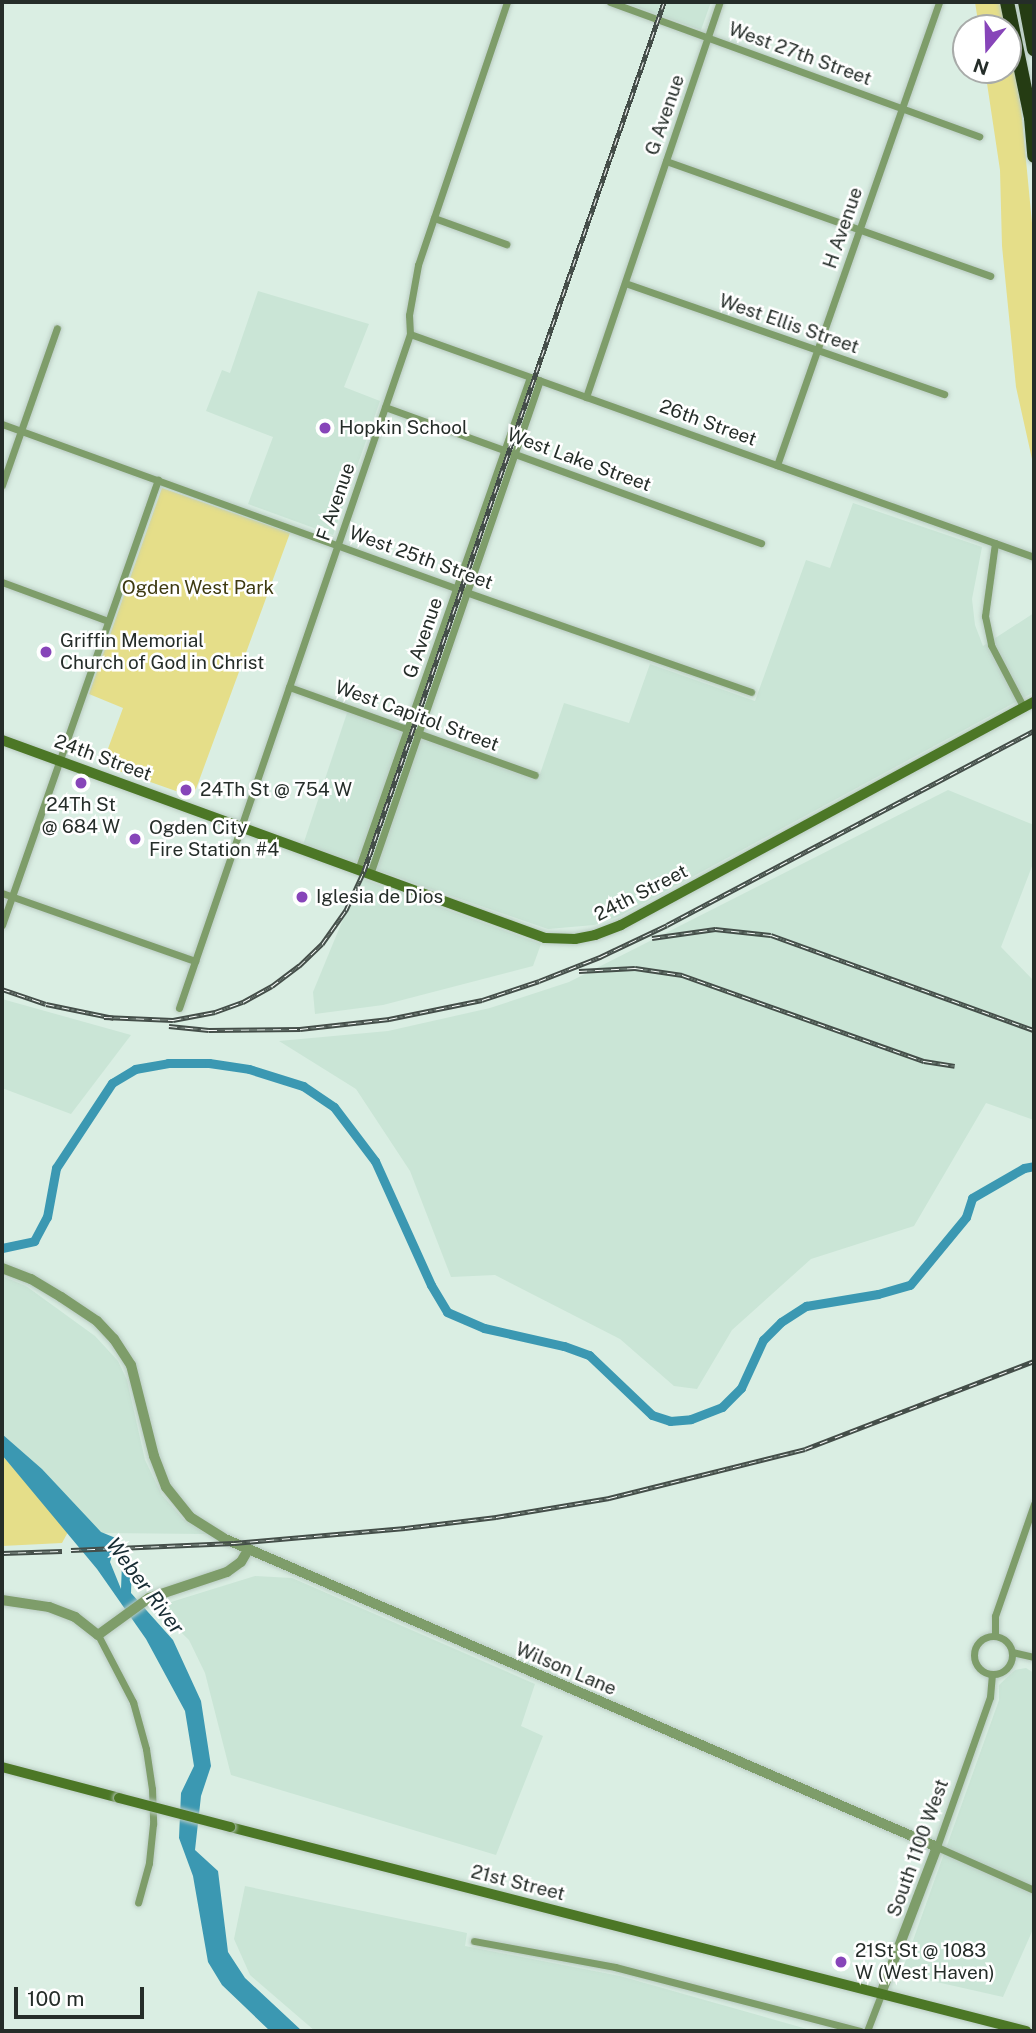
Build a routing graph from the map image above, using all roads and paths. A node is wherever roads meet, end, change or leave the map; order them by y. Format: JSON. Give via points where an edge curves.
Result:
{"nodes":[{"id":1,"x":507,"y":2,"type":"edge"},
{"id":2,"x":610,"y":2,"type":"edge"},
{"id":3,"x":720,"y":2,"type":"edge"},
{"id":4,"x":939,"y":2,"type":"edge"},
{"id":5,"x":1007,"y":2,"type":"edge"},
{"id":6,"x":1024,"y":2,"type":"edge"},
{"id":7,"x":708,"y":37,"type":"junction"},
{"id":8,"x":1034,"y":49,"type":"edge"},
{"id":9,"x":902,"y":108,"type":"junction"},
{"id":10,"x":979,"y":136,"type":"dead end"},
{"id":11,"x":1034,"y":156,"type":"edge"},
{"id":12,"x":666,"y":161,"type":"junction"},
{"id":13,"x":433,"y":218,"type":"junction"},
{"id":14,"x":860,"y":228,"type":"junction"},
{"id":15,"x":506,"y":244,"type":"dead end"},
{"id":16,"x":990,"y":276,"type":"dead end"},
{"id":17,"x":625,"y":283,"type":"junction"},
{"id":18,"x":57,"y":328,"type":"dead end"},
{"id":19,"x":411,"y":334,"type":"junction"},
{"id":20,"x":817,"y":350,"type":"junction"},
{"id":21,"x":530,"y":377,"type":"junction"},
{"id":22,"x":540,"y":380,"type":"junction"},
{"id":23,"x":944,"y":394,"type":"dead end"},
{"id":24,"x":586,"y":397,"type":"junction"},
{"id":25,"x":385,"y":407,"type":"junction"},
{"id":26,"x":2,"y":424,"type":"edge"},
{"id":27,"x":21,"y":430,"type":"junction"},
{"id":28,"x":504,"y":450,"type":"junction"},
{"id":29,"x":514,"y":453,"type":"junction"},
{"id":30,"x":777,"y":465,"type":"junction"},
{"id":31,"x":158,"y":479,"type":"junction"},
{"id":32,"x":2,"y":485,"type":"edge"},
{"id":33,"x":761,"y":543,"type":"dead end"},
{"id":34,"x":995,"y":543,"type":"junction"},
{"id":35,"x":338,"y":544,"type":"junction"},
{"id":36,"x":1034,"y":557,"type":"edge"},
{"id":37,"x":2,"y":582,"type":"edge"},
{"id":38,"x":456,"y":589,"type":"junction"},
{"id":39,"x":466,"y":593,"type":"junction"},
{"id":40,"x":108,"y":621,"type":"junction"},
{"id":41,"x":289,"y":687,"type":"junction"},
{"id":42,"x":751,"y":692,"type":"dead end"},
{"id":43,"x":1029,"y":705,"type":"edge"},
{"id":44,"x":408,"y":729,"type":"junction"},
{"id":45,"x":418,"y":732,"type":"junction"},
{"id":46,"x":2,"y":740,"type":"edge"},
{"id":47,"x":59,"y":761,"type":"junction"},
{"id":48,"x":535,"y":775,"type":"dead end"},
{"id":49,"x":241,"y":827,"type":"junction"},
{"id":50,"x":364,"y":872,"type":"junction"},
{"id":51,"x":2,"y":893,"type":"edge"},
{"id":52,"x":12,"y":897,"type":"junction"},
{"id":53,"x":2,"y":925,"type":"edge"},
{"id":54,"x":195,"y":961,"type":"junction"},
{"id":55,"x":179,"y":1009,"type":"dead end"},
{"id":56,"x":2,"y":1268,"type":"edge"},
{"id":57,"x":1034,"y":1504,"type":"edge"},
{"id":58,"x":248,"y":1550,"type":"junction"},
{"id":59,"x":2,"y":1600,"type":"edge"},
{"id":60,"x":97,"y":1635,"type":"junction"},
{"id":61,"x":995,"y":1636,"type":"junction"},
{"id":62,"x":1012,"y":1652,"type":"junction"},
{"id":63,"x":1034,"y":1657,"type":"edge"},
{"id":64,"x":992,"y":1674,"type":"junction"},
{"id":65,"x":2,"y":1767,"type":"edge"},
{"id":66,"x":937,"y":1847,"type":"junction"},
{"id":67,"x":1034,"y":1890,"type":"edge"},
{"id":68,"x":138,"y":1903,"type":"dead end"},
{"id":69,"x":474,"y":1941,"type":"dead end"},
{"id":70,"x":881,"y":1994,"type":"junction"},
{"id":71,"x":860,"y":2031,"type":"edge"},
{"id":72,"x":867,"y":2031,"type":"edge"},
{"id":73,"x":1026,"y":2031,"type":"edge"}],
"edges":[{"from":1,"to":13,"type":"street","name":"F Avenue"},
{"from":2,"to":7,"type":"street","name":"West 27th Street"},
{"from":3,"to":7,"type":"street","name":"G Avenue"},
{"from":4,"to":9,"type":"street","name":"H Avenue"},
{"from":5,"to":11,"type":"highway","via":[[1031,118]]},
{"from":6,"to":8,"type":"highway"},
{"from":7,"to":9,"type":"street","name":"West 27th Street"},
{"from":7,"to":12,"type":"street","name":"G Avenue"},
{"from":9,"to":10,"type":"street","name":"West 27th Street"},
{"from":9,"to":14,"type":"street","name":"H Avenue"},
{"from":12,"to":14,"type":"street"},
{"from":12,"to":17,"type":"street","name":"G Avenue"},
{"from":13,"to":15,"type":"street"},
{"from":13,"to":19,"type":"street","name":"F Avenue","via":[[418,265],[409,315]]},
{"from":14,"to":16,"type":"street"},
{"from":14,"to":20,"type":"street","name":"H Avenue"},
{"from":17,"to":20,"type":"street","name":"West Ellis Street"},
{"from":17,"to":24,"type":"street","name":"G Avenue"},
{"from":18,"to":27,"type":"street"},
{"from":19,"to":21,"type":"street","name":"26th Street"},
{"from":19,"to":25,"type":"street","name":"F Avenue"},
{"from":20,"to":23,"type":"street","name":"West Ellis Street"},
{"from":20,"to":30,"type":"street","name":"H Avenue"},
{"from":21,"to":22,"type":"street","name":"26th Street"},
{"from":21,"to":28,"type":"street","name":"G Avenue"},
{"from":22,"to":24,"type":"street","name":"26th Street"},
{"from":22,"to":29,"type":"street","name":"G Avenue"},
{"from":24,"to":30,"type":"street","name":"26th Street"},
{"from":25,"to":28,"type":"street","name":"West Lake Street"},
{"from":25,"to":35,"type":"street","name":"F Avenue"},
{"from":26,"to":27,"type":"street","name":"West 25th Street"},
{"from":27,"to":31,"type":"street","name":"West 25th Street"},
{"from":27,"to":32,"type":"street"},
{"from":28,"to":29,"type":"street","name":"West Lake Street"},
{"from":28,"to":38,"type":"street","name":"G Avenue"},
{"from":29,"to":33,"type":"street","name":"West Lake Street"},
{"from":29,"to":39,"type":"street","name":"G Avenue"},
{"from":30,"to":34,"type":"street","name":"26th Street"},
{"from":31,"to":35,"type":"street","name":"West 25th Street"},
{"from":31,"to":40,"type":"street"},
{"from":34,"to":36,"type":"street","name":"26th Street"},
{"from":34,"to":43,"type":"street","via":[[985,616],[991,645]]},
{"from":35,"to":38,"type":"street","name":"West 25th Street"},
{"from":35,"to":41,"type":"street","name":"F Avenue"},
{"from":37,"to":40,"type":"street"},
{"from":38,"to":39,"type":"street","name":"West 25th Street"},
{"from":38,"to":44,"type":"street","name":"G Avenue"},
{"from":39,"to":42,"type":"street","name":"West 25th Street"},
{"from":39,"to":45,"type":"street","name":"G Avenue"},
{"from":40,"to":47,"type":"street"},
{"from":41,"to":44,"type":"street","name":"West Capitol Street"},
{"from":41,"to":49,"type":"street","name":"F Avenue"},
{"from":43,"to":50,"type":"main road","name":"24th Street","via":[[646,912],[595,935],[545,938]]},
{"from":44,"to":45,"type":"street","name":"West Capitol Street"},
{"from":44,"to":50,"type":"street","name":"G Avenue"},
{"from":45,"to":48,"type":"street","name":"West Capitol Street"},
{"from":45,"to":50,"type":"street","name":"G Avenue"},
{"from":46,"to":47,"type":"main road","name":"24th Street"},
{"from":47,"to":49,"type":"main road","name":"24th Street"},
{"from":47,"to":52,"type":"street"},
{"from":49,"to":50,"type":"main road","name":"24th Street"},
{"from":49,"to":54,"type":"street","name":"F Avenue"},
{"from":51,"to":52,"type":"street"},
{"from":52,"to":53,"type":"street"},
{"from":52,"to":54,"type":"street"},
{"from":54,"to":55,"type":"street","name":"F Avenue"},
{"from":56,"to":58,"type":"street","name":"Wilson Lane","via":[[61,1297],[97,1321],[114,1339],[131,1365],[166,1488],[190,1517]]},
{"from":57,"to":61,"type":"street","via":[[995,1616]]},
{"from":58,"to":60,"type":"street","via":[[227,1572],[149,1598]]},
{"from":58,"to":66,"type":"street","name":"Wilson Lane"},
{"from":59,"to":60,"type":"street","via":[[49,1607],[75,1617]]},
{"from":60,"to":68,"type":"street","via":[[133,1702],[146,1749],[153,1824]]},
{"from":61,"to":62,"type":"street","via":[[1005,1640]]},
{"from":61,"to":64,"type":"street","via":[[980,1642],[974,1653],[978,1666]]},
{"from":62,"to":63,"type":"street"},
{"from":62,"to":64,"type":"street","via":[[1009,1666]]},
{"from":64,"to":66,"type":"street","name":"South 1100 West","via":[[990,1697]]},
{"from":65,"to":70,"type":"main road","name":"21st Street","bridge":true},
{"from":66,"to":67,"type":"street","name":"Wilson Lane"},
{"from":66,"to":70,"type":"street","name":"South 1100 West"},
{"from":69,"to":71,"type":"street","via":[[615,1966]]},
{"from":70,"to":72,"type":"street","name":"South 1100 West"},
{"from":70,"to":73,"type":"main road","name":"21st Street"}]}
